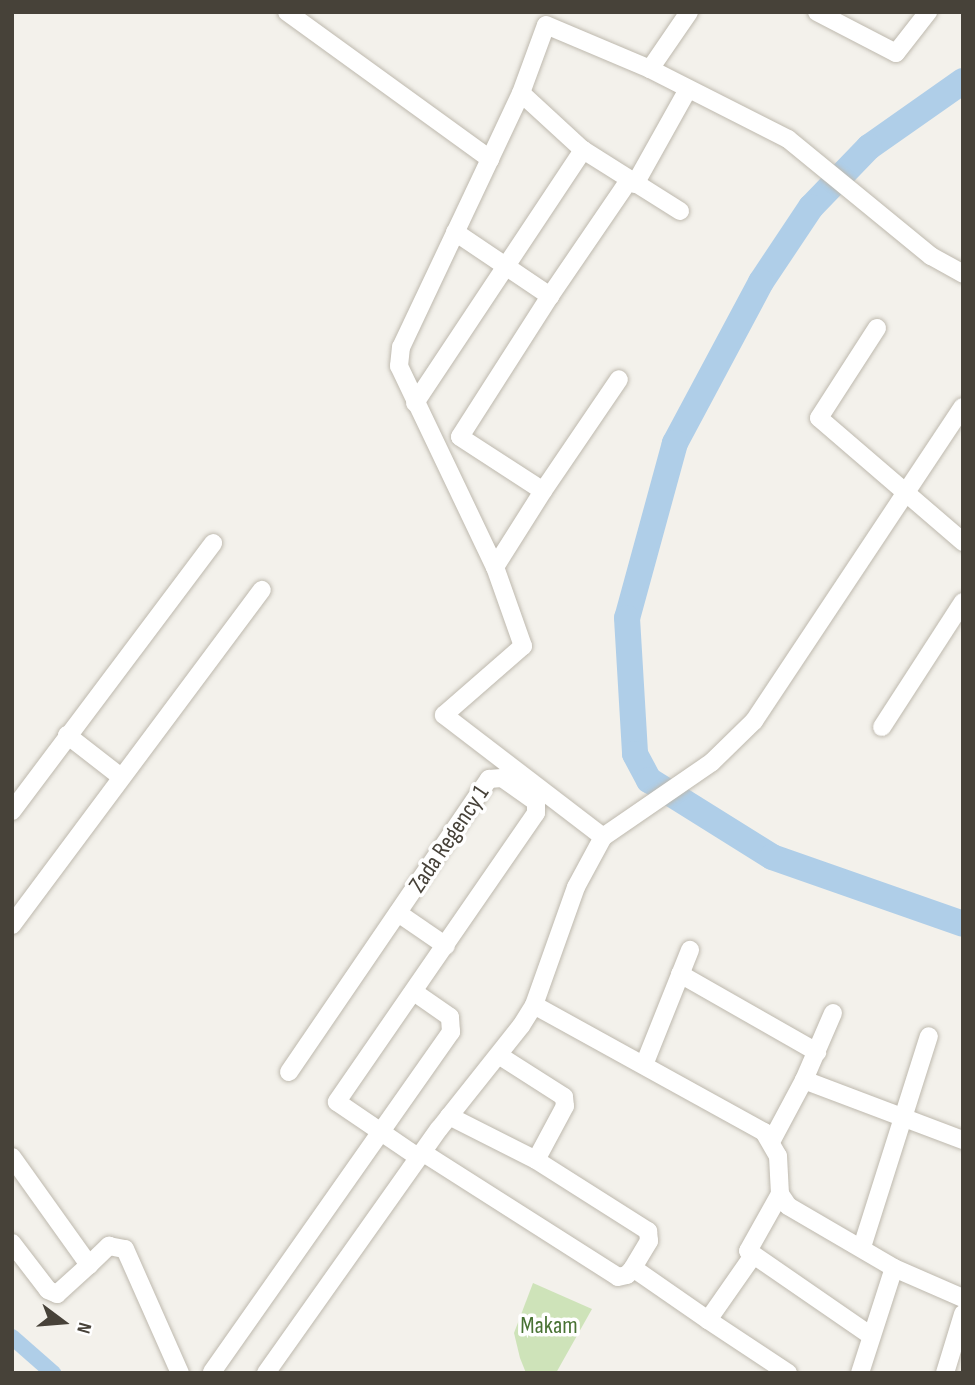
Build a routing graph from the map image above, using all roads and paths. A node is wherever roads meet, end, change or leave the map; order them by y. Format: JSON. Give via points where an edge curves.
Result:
{"nodes":[{"id":1,"x":286,"y":12,"type":"edge"},
{"id":2,"x":689,"y":12,"type":"edge"},
{"id":3,"x":817,"y":12,"type":"edge"},
{"id":4,"x":928,"y":12,"type":"edge"},
{"id":5,"x":548,"y":19,"type":"edge"},
{"id":6,"x":650,"y":69,"type":"junction"},
{"id":7,"x":687,"y":91,"type":"junction"},
{"id":8,"x":521,"y":93,"type":"junction"},
{"id":9,"x":583,"y":150,"type":"junction"},
{"id":10,"x":490,"y":159,"type":"junction"},
{"id":11,"x":632,"y":182,"type":"junction"},
{"id":12,"x":680,"y":211,"type":"dead end"},
{"id":13,"x":456,"y":232,"type":"junction"},
{"id":14,"x":506,"y":267,"type":"junction"},
{"id":15,"x":963,"y":274,"type":"edge"},
{"id":16,"x":550,"y":296,"type":"junction"},
{"id":17,"x":877,"y":327,"type":"dead end"},
{"id":18,"x":619,"y":379,"type":"dead end"},
{"id":19,"x":415,"y":403,"type":"junction"},
{"id":20,"x":963,"y":407,"type":"edge"},
{"id":21,"x":460,"y":437,"type":"junction"},
{"id":22,"x":441,"y":458,"type":"junction"},
{"id":23,"x":543,"y":491,"type":"junction"},
{"id":24,"x":906,"y":492,"type":"junction"},
{"id":25,"x":963,"y":542,"type":"edge"},
{"id":26,"x":213,"y":543,"type":"dead end"},
{"id":27,"x":495,"y":567,"type":"junction"},
{"id":28,"x":262,"y":590,"type":"dead end"},
{"id":29,"x":963,"y":601,"type":"edge"},
{"id":30,"x":882,"y":727,"type":"dead end"},
{"id":31,"x":67,"y":735,"type":"junction"},
{"id":32,"x":121,"y":777,"type":"junction"},
{"id":33,"x":12,"y":811,"type":"edge"},
{"id":34,"x":603,"y":837,"type":"junction"},
{"id":35,"x":398,"y":913,"type":"junction"},
{"id":36,"x":12,"y":925,"type":"edge"},
{"id":37,"x":446,"y":946,"type":"junction"},
{"id":38,"x":691,"y":950,"type":"dead end"},
{"id":39,"x":680,"y":974,"type":"junction"},
{"id":40,"x":414,"y":992,"type":"junction"},
{"id":41,"x":534,"y":1005,"type":"junction"},
{"id":42,"x":833,"y":1013,"type":"dead end"},
{"id":43,"x":929,"y":1036,"type":"dead end"},
{"id":44,"x":817,"y":1052,"type":"junction"},
{"id":45,"x":500,"y":1056,"type":"junction"},
{"id":46,"x":645,"y":1065,"type":"junction"},
{"id":47,"x":289,"y":1072,"type":"dead end"},
{"id":48,"x":804,"y":1080,"type":"junction"},
{"id":49,"x":449,"y":1116,"type":"junction"},
{"id":50,"x":901,"y":1121,"type":"junction"},
{"id":51,"x":379,"y":1130,"type":"junction"},
{"id":52,"x":772,"y":1140,"type":"junction"},
{"id":53,"x":963,"y":1140,"type":"edge"},
{"id":54,"x":420,"y":1154,"type":"junction"},
{"id":55,"x":12,"y":1157,"type":"edge"},
{"id":56,"x":536,"y":1160,"type":"junction"},
{"id":57,"x":779,"y":1194,"type":"junction"},
{"id":58,"x":12,"y":1243,"type":"edge"},
{"id":59,"x":862,"y":1247,"type":"junction"},
{"id":60,"x":752,"y":1257,"type":"junction"},
{"id":61,"x":89,"y":1265,"type":"junction"},
{"id":62,"x":633,"y":1268,"type":"junction"},
{"id":63,"x":894,"y":1268,"type":"junction"},
{"id":64,"x":963,"y":1298,"type":"edge"},
{"id":65,"x":963,"y":1314,"type":"edge"},
{"id":66,"x":708,"y":1320,"type":"junction"},
{"id":67,"x":871,"y":1335,"type":"junction"},
{"id":68,"x":212,"y":1372,"type":"edge"},
{"id":69,"x":180,"y":1373,"type":"edge"},
{"id":70,"x":266,"y":1373,"type":"edge"},
{"id":71,"x":788,"y":1373,"type":"edge"},
{"id":72,"x":860,"y":1373,"type":"edge"},
{"id":73,"x":945,"y":1373,"type":"edge"}],
"edges":[{"from":1,"to":10,"type":"street"},
{"from":2,"to":6,"type":"street"},
{"from":3,"to":4,"type":"street","via":[[896,54]]},
{"from":5,"to":6,"type":"street"},
{"from":5,"to":8,"type":"street"},
{"from":6,"to":7,"type":"street"},
{"from":7,"to":11,"type":"street"},
{"from":7,"to":15,"type":"street","via":[[788,139],[932,256]]},
{"from":8,"to":9,"type":"street"},
{"from":8,"to":10,"type":"street"},
{"from":9,"to":11,"type":"street"},
{"from":9,"to":14,"type":"street"},
{"from":10,"to":13,"type":"street"},
{"from":11,"to":12,"type":"street"},
{"from":11,"to":16,"type":"street"},
{"from":13,"to":14,"type":"street"},
{"from":13,"to":19,"type":"street","via":[[401,346],[399,366]]},
{"from":14,"to":16,"type":"street"},
{"from":14,"to":19,"type":"street"},
{"from":16,"to":21,"type":"street"},
{"from":17,"to":24,"type":"street","via":[[819,418]]},
{"from":18,"to":23,"type":"street"},
{"from":19,"to":22,"type":"street"},
{"from":20,"to":24,"type":"street"},
{"from":21,"to":22,"type":"street"},
{"from":21,"to":23,"type":"street"},
{"from":22,"to":27,"type":"street"},
{"from":23,"to":27,"type":"street"},
{"from":24,"to":25,"type":"street"},
{"from":24,"to":34,"type":"street","via":[[754,721],[712,762]]},
{"from":26,"to":31,"type":"street"},
{"from":27,"to":34,"type":"street","via":[[523,646],[444,715]]},
{"from":28,"to":32,"type":"street"},
{"from":29,"to":30,"type":"street"},
{"from":31,"to":32,"type":"street"},
{"from":31,"to":33,"type":"street"},
{"from":32,"to":36,"type":"street"},
{"from":34,"to":41,"type":"street","via":[[576,887]]},
{"from":35,"to":37,"type":"street","name":"Zada Regency 1"},
{"from":35,"to":37,"type":"street","name":"Zada Regency 1","via":[[489,779],[502,778],[536,802],[536,813]]},
{"from":35,"to":47,"type":"street","name":"Zada Regency 1"},
{"from":37,"to":40,"type":"street","name":"Zada Regency 1"},
{"from":38,"to":39,"type":"street"},
{"from":39,"to":44,"type":"street"},
{"from":39,"to":46,"type":"street"},
{"from":40,"to":51,"type":"street","via":[[454,1023]]},
{"from":40,"to":51,"type":"street","name":"Zada Regency 1","via":[[337,1102]]},
{"from":41,"to":45,"type":"street"},
{"from":41,"to":46,"type":"street"},
{"from":42,"to":44,"type":"street"},
{"from":43,"to":50,"type":"street"},
{"from":44,"to":48,"type":"street"},
{"from":45,"to":49,"type":"street"},
{"from":45,"to":56,"type":"street","via":[[564,1097],[565,1106]]},
{"from":46,"to":52,"type":"street"},
{"from":48,"to":50,"type":"street"},
{"from":48,"to":52,"type":"street"},
{"from":49,"to":54,"type":"street"},
{"from":49,"to":56,"type":"street"},
{"from":50,"to":53,"type":"street"},
{"from":50,"to":59,"type":"street"},
{"from":51,"to":54,"type":"street","name":"Zada Regency 1"},
{"from":51,"to":68,"type":"street"},
{"from":52,"to":57,"type":"street","via":[[778,1156]]},
{"from":54,"to":62,"type":"street","name":"Zada Regency 1","via":[[618,1277],[624,1278]]},
{"from":54,"to":70,"type":"street"},
{"from":55,"to":61,"type":"street"},
{"from":56,"to":62,"type":"street","via":[[648,1231],[649,1241]]},
{"from":57,"to":59,"type":"street","via":[[802,1218]]},
{"from":57,"to":60,"type":"street","via":[[748,1245]]},
{"from":58,"to":61,"type":"street","via":[[48,1290],[57,1294]]},
{"from":59,"to":63,"type":"street"},
{"from":60,"to":66,"type":"street"},
{"from":60,"to":67,"type":"street"},
{"from":61,"to":69,"type":"street","via":[[109,1246],[125,1249]]},
{"from":62,"to":66,"type":"street"},
{"from":63,"to":64,"type":"street"},
{"from":63,"to":67,"type":"street"},
{"from":65,"to":73,"type":"street"},
{"from":66,"to":71,"type":"street"},
{"from":67,"to":72,"type":"street"}]}
